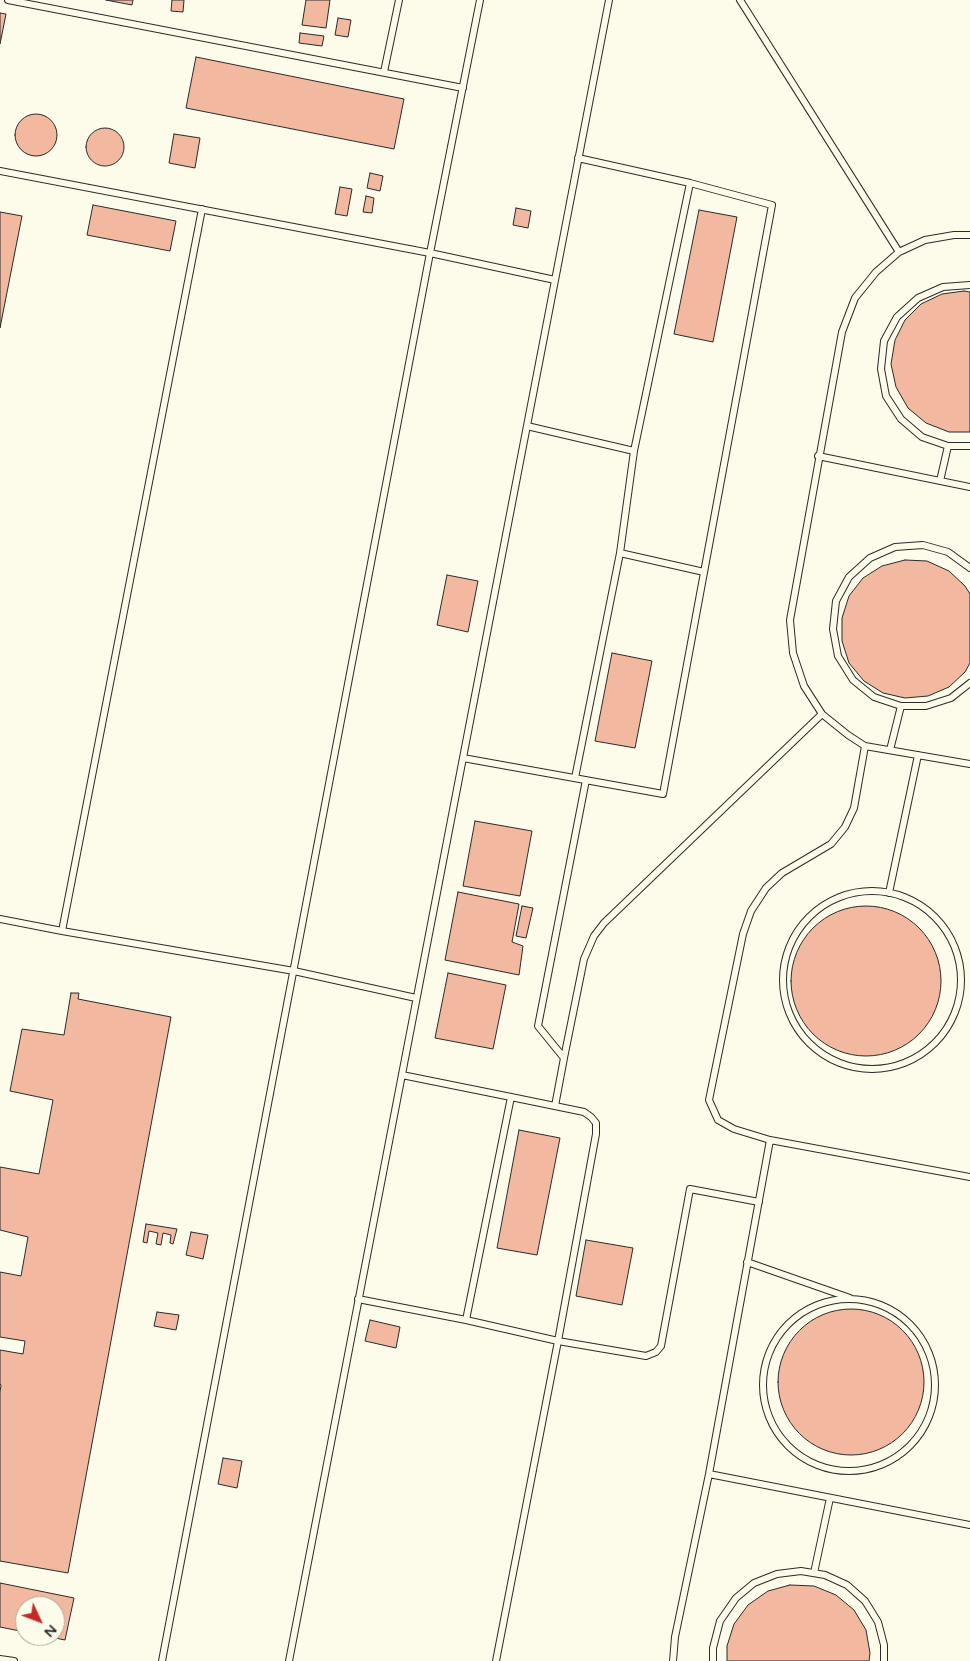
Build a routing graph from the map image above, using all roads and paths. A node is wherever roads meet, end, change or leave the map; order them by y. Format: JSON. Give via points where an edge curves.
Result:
{"nodes":[{"id":1,"x":8,"y":0,"type":"edge"},
{"id":2,"x":56,"y":0,"type":"edge"},
{"id":3,"x":398,"y":0,"type":"edge"},
{"id":4,"x":480,"y":0,"type":"edge"},
{"id":5,"x":609,"y":0,"type":"edge"},
{"id":6,"x":740,"y":0,"type":"edge"},
{"id":7,"x":54,"y":8,"type":"junction"},
{"id":8,"x":384,"y":72,"type":"junction"},
{"id":9,"x":463,"y":88,"type":"junction"},
{"id":10,"x":578,"y":158,"type":"junction"},
{"id":11,"x":0,"y":171,"type":"edge"},
{"id":12,"x":690,"y":183,"type":"junction"},
{"id":13,"x":202,"y":209,"type":"junction"},
{"id":14,"x":970,"y":235,"type":"edge"},
{"id":15,"x":899,"y":252,"type":"junction"},
{"id":16,"x":430,"y":253,"type":"junction"},
{"id":17,"x":555,"y":280,"type":"junction"},
{"id":18,"x":970,"y":286,"type":"edge"},
{"id":19,"x":526,"y":426,"type":"junction"},
{"id":20,"x":948,"y":446,"type":"junction"},
{"id":21,"x":970,"y":446,"type":"edge"},
{"id":22,"x":634,"y":451,"type":"junction"},
{"id":23,"x":818,"y":456,"type":"junction"},
{"id":24,"x":940,"y":481,"type":"junction"},
{"id":25,"x":970,"y":487,"type":"edge"},
{"id":26,"x":620,"y":553,"type":"junction"},
{"id":27,"x":970,"y":568,"type":"edge"},
{"id":28,"x":704,"y":572,"type":"junction"},
{"id":29,"x":970,"y":683,"type":"edge"},
{"id":30,"x":901,"y":706,"type":"junction"},
{"id":31,"x":822,"y":714,"type":"junction"},
{"id":32,"x":865,"y":746,"type":"junction"},
{"id":33,"x":890,"y":750,"type":"junction"},
{"id":34,"x":918,"y":755,"type":"junction"},
{"id":35,"x":462,"y":758,"type":"junction"},
{"id":36,"x":970,"y":764,"type":"edge"},
{"id":37,"x":575,"y":778,"type":"junction"},
{"id":38,"x":586,"y":780,"type":"junction"},
{"id":39,"x":889,"y":893,"type":"junction"},
{"id":40,"x":0,"y":918,"type":"edge"},
{"id":41,"x":62,"y":931,"type":"junction"},
{"id":42,"x":294,"y":971,"type":"junction"},
{"id":43,"x":416,"y":998,"type":"junction"},
{"id":44,"x":564,"y":1058,"type":"junction"},
{"id":45,"x":402,"y":1074,"type":"junction"},
{"id":46,"x":511,"y":1097,"type":"junction"},
{"id":47,"x":555,"y":1106,"type":"junction"},
{"id":48,"x":770,"y":1140,"type":"junction"},
{"id":49,"x":970,"y":1177,"type":"edge"},
{"id":50,"x":759,"y":1202,"type":"junction"},
{"id":51,"x":747,"y":1262,"type":"junction"},
{"id":52,"x":358,"y":1299,"type":"junction"},
{"id":53,"x":851,"y":1299,"type":"junction"},
{"id":54,"x":466,"y":1320,"type":"junction"},
{"id":55,"x":558,"y":1341,"type":"junction"},
{"id":56,"x":709,"y":1474,"type":"junction"},
{"id":57,"x":830,"y":1498,"type":"junction"},
{"id":58,"x":970,"y":1525,"type":"edge"},
{"id":59,"x":814,"y":1573,"type":"junction"},
{"id":60,"x":0,"y":1659,"type":"edge"},
{"id":61,"x":14,"y":1661,"type":"edge"},
{"id":62,"x":162,"y":1661,"type":"edge"},
{"id":63,"x":289,"y":1661,"type":"edge"},
{"id":64,"x":496,"y":1661,"type":"edge"},
{"id":65,"x":673,"y":1661,"type":"edge"},
{"id":66,"x":714,"y":1661,"type":"edge"},
{"id":67,"x":884,"y":1661,"type":"edge"}],
"edges":[{"from":1,"to":7,"type":"lane"},
{"from":2,"to":7,"type":"lane"},
{"from":3,"to":8,"type":"lane"},
{"from":4,"to":9,"type":"lane"},
{"from":5,"to":10,"type":"lane"},
{"from":6,"to":15,"type":"lane"},
{"from":7,"to":8,"type":"lane"},
{"from":8,"to":9,"type":"lane"},
{"from":9,"to":16,"type":"lane"},
{"from":10,"to":12,"type":"lane"},
{"from":10,"to":17,"type":"lane"},
{"from":11,"to":13,"type":"lane"},
{"from":12,"to":22,"type":"lane"},
{"from":12,"to":28,"type":"lane","via":[[772,205]]},
{"from":13,"to":16,"type":"lane"},
{"from":13,"to":41,"type":"lane"},
{"from":14,"to":15,"type":"lane","via":[[925,240]]},
{"from":15,"to":23,"type":"lane","via":[[876,272],[855,298],[842,332]]},
{"from":16,"to":17,"type":"lane"},
{"from":16,"to":42,"type":"lane"},
{"from":17,"to":19,"type":"lane"},
{"from":18,"to":20,"type":"lane","via":[[943,287],[911,304],[897,317],[884,341],[880,369],[886,396],[901,420],[922,437]]},
{"from":19,"to":22,"type":"lane"},
{"from":19,"to":35,"type":"lane"},
{"from":20,"to":21,"type":"lane"},
{"from":20,"to":24,"type":"lane"},
{"from":22,"to":26,"type":"lane"},
{"from":23,"to":24,"type":"lane"},
{"from":23,"to":31,"type":"lane","via":[[790,620],[793,653],[804,686]]},
{"from":24,"to":25,"type":"lane"},
{"from":26,"to":28,"type":"lane"},
{"from":26,"to":37,"type":"lane"},
{"from":27,"to":30,"type":"lane","via":[[948,552],[923,545],[895,547],[870,558],[849,577],[836,601],[833,629],[838,656],[853,680],[874,697]]},
{"from":28,"to":38,"type":"lane","via":[[663,794]]},
{"from":29,"to":30,"type":"lane","via":[[951,698],[926,706]]},
{"from":30,"to":33,"type":"lane"},
{"from":31,"to":32,"type":"lane"},
{"from":31,"to":44,"type":"lane","via":[[594,936],[584,960]]},
{"from":32,"to":33,"type":"lane"},
{"from":32,"to":48,"type":"lane","via":[[854,808],[845,827],[831,844],[782,873],[766,888],[751,910],[742,934],[709,1100],[718,1120],[734,1129]]},
{"from":33,"to":34,"type":"lane"},
{"from":34,"to":36,"type":"lane"},
{"from":34,"to":39,"type":"lane"},
{"from":35,"to":37,"type":"lane"},
{"from":35,"to":43,"type":"lane"},
{"from":37,"to":38,"type":"lane"},
{"from":38,"to":44,"type":"lane","via":[[538,1026]]},
{"from":39,"to":39,"type":"lane","via":[[908,898],[932,913],[949,934],[959,960],[961,988],[954,1015],[939,1039],[917,1056],[891,1067],[863,1069],[836,1062],[812,1046],[795,1025],[784,998],[783,971],[790,943],[806,920],[828,902],[854,892]]},
{"from":40,"to":41,"type":"lane"},
{"from":41,"to":42,"type":"lane"},
{"from":42,"to":43,"type":"lane"},
{"from":42,"to":62,"type":"lane"},
{"from":43,"to":45,"type":"lane"},
{"from":44,"to":47,"type":"lane"},
{"from":45,"to":46,"type":"lane"},
{"from":45,"to":52,"type":"lane"},
{"from":46,"to":47,"type":"lane"},
{"from":46,"to":54,"type":"lane"},
{"from":47,"to":55,"type":"lane","via":[[584,1112],[596,1124]]},
{"from":48,"to":49,"type":"lane"},
{"from":48,"to":50,"type":"lane"},
{"from":50,"to":51,"type":"lane"},
{"from":50,"to":55,"type":"lane","via":[[690,1189],[661,1346],[656,1352],[646,1356]]},
{"from":51,"to":53,"type":"lane"},
{"from":51,"to":56,"type":"lane"},
{"from":52,"to":54,"type":"lane"},
{"from":52,"to":63,"type":"lane"},
{"from":53,"to":53,"type":"lane","via":[[875,1303],[897,1313],[915,1329],[928,1350],[934,1373],[934,1397],[927,1420],[914,1441],[893,1459],[868,1469],[841,1471],[814,1464],[791,1450],[774,1428],[764,1403],[763,1375],[770,1349],[786,1326],[812,1308]]},
{"from":54,"to":55,"type":"lane"},
{"from":55,"to":64,"type":"lane"},
{"from":56,"to":57,"type":"lane"},
{"from":56,"to":65,"type":"lane","via":[[675,1637]]},
{"from":57,"to":58,"type":"lane"},
{"from":57,"to":59,"type":"lane"},
{"from":59,"to":66,"type":"lane","via":[[777,1574],[754,1583],[736,1598],[720,1621],[713,1648]]},
{"from":59,"to":67,"type":"lane","via":[[847,1585],[865,1602],[878,1622]]},
{"from":60,"to":61,"type":"lane"}]}
